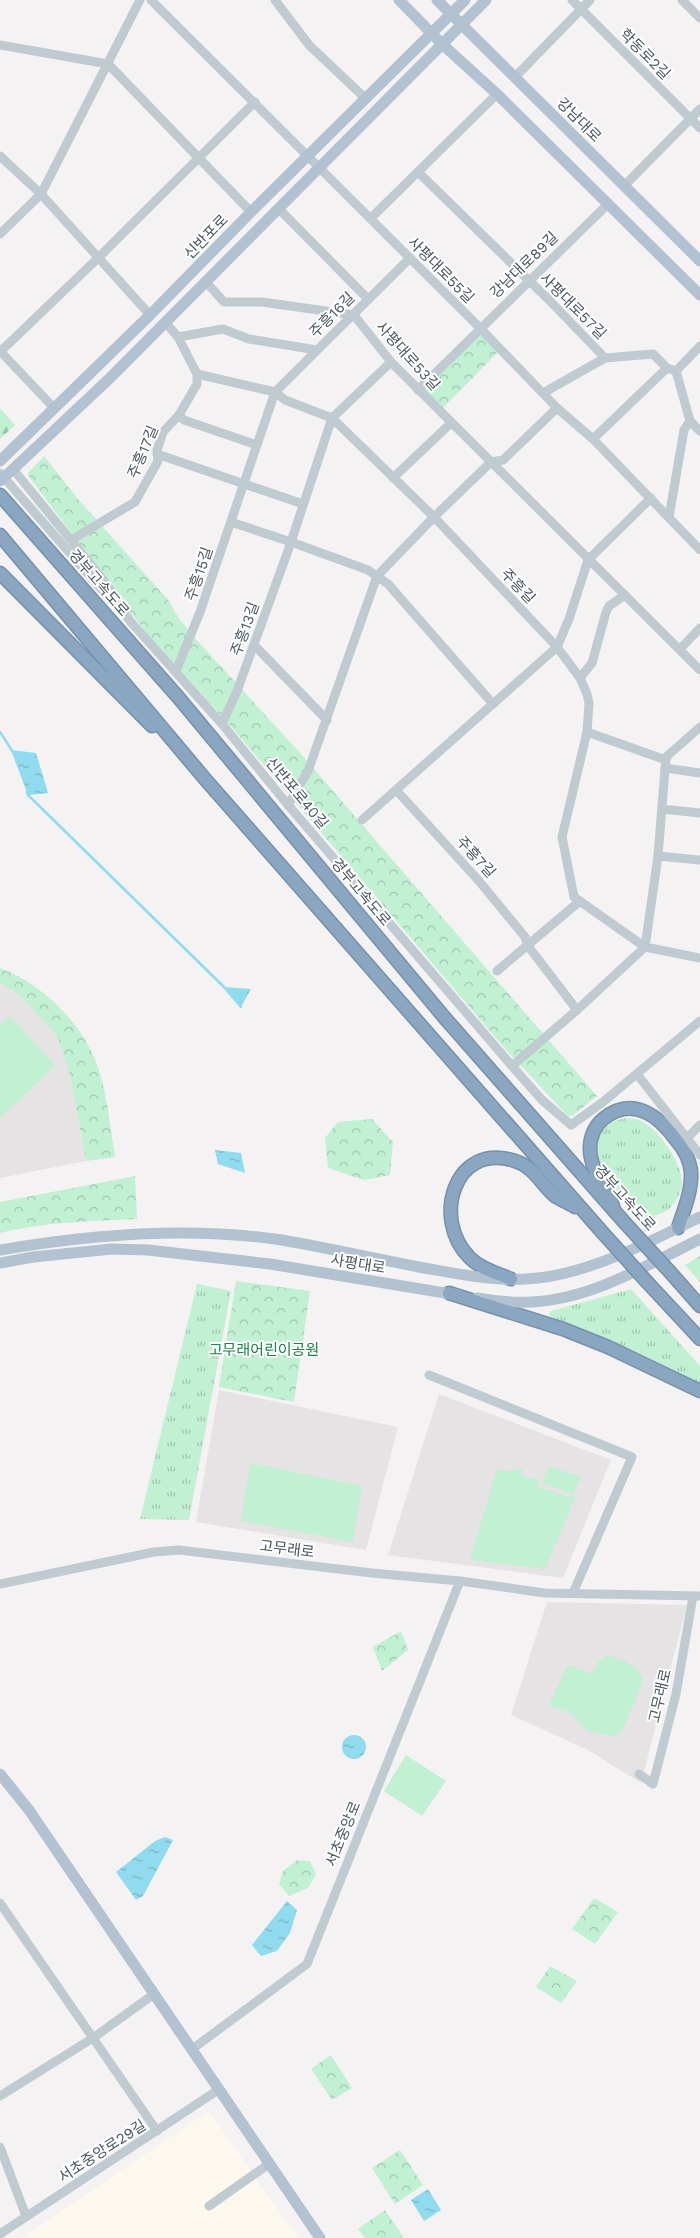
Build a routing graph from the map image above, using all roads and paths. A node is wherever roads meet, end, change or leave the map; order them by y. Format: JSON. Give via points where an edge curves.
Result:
{"nodes":[{"id":1,"x":140,"y":0,"type":"edge"},
{"id":2,"x":151,"y":0,"type":"edge"},
{"id":3,"x":275,"y":0,"type":"edge"},
{"id":4,"x":399,"y":0,"type":"edge"},
{"id":5,"x":437,"y":0,"type":"edge"},
{"id":6,"x":465,"y":0,"type":"edge"},
{"id":7,"x":486,"y":0,"type":"edge"},
{"id":8,"x":572,"y":0,"type":"edge"},
{"id":9,"x":590,"y":0,"type":"edge"},
{"id":10,"x":682,"y":0,"type":"edge"},
{"id":11,"x":581,"y":9,"type":"junction"},
{"id":12,"x":451,"y":14,"type":"junction"},
{"id":13,"x":700,"y":18,"type":"edge"},
{"id":14,"x":462,"y":24,"type":"junction"},
{"id":15,"x":432,"y":33,"type":"junction"},
{"id":16,"x":442,"y":44,"type":"junction"},
{"id":17,"x":0,"y":47,"type":"edge"},
{"id":18,"x":108,"y":64,"type":"junction"},
{"id":19,"x":514,"y":77,"type":"junction"},
{"id":20,"x":497,"y":94,"type":"junction"},
{"id":21,"x":365,"y":98,"type":"junction"},
{"id":22,"x":255,"y":102,"type":"junction"},
{"id":23,"x":700,"y":109,"type":"edge"},
{"id":24,"x":690,"y":118,"type":"junction"},
{"id":25,"x":700,"y":128,"type":"edge"},
{"id":26,"x":308,"y":155,"type":"junction"},
{"id":27,"x":0,"y":156,"type":"edge"},
{"id":28,"x":199,"y":158,"type":"junction"},
{"id":29,"x":320,"y":167,"type":"junction"},
{"id":30,"x":418,"y":173,"type":"junction"},
{"id":31,"x":624,"y":186,"type":"junction"},
{"id":32,"x":41,"y":194,"type":"junction"},
{"id":33,"x":608,"y":204,"type":"junction"},
{"id":34,"x":278,"y":208,"type":"junction"},
{"id":35,"x":251,"y":212,"type":"junction"},
{"id":36,"x":371,"y":218,"type":"junction"},
{"id":37,"x":0,"y":234,"type":"edge"},
{"id":38,"x":98,"y":258,"type":"junction"},
{"id":39,"x":410,"y":258,"type":"junction"},
{"id":40,"x":700,"y":261,"type":"edge"},
{"id":41,"x":528,"y":280,"type":"junction"},
{"id":42,"x":206,"y":282,"type":"junction"},
{"id":43,"x":700,"y":295,"type":"edge"},
{"id":44,"x":368,"y":299,"type":"junction"},
{"id":45,"x":150,"y":315,"type":"junction"},
{"id":46,"x":354,"y":315,"type":"junction"},
{"id":47,"x":164,"y":322,"type":"junction"},
{"id":48,"x":480,"y":328,"type":"junction"},
{"id":49,"x":178,"y":337,"type":"junction"},
{"id":50,"x":700,"y":346,"type":"edge"},
{"id":51,"x":317,"y":350,"type":"junction"},
{"id":52,"x":0,"y":352,"type":"edge"},
{"id":53,"x":605,"y":358,"type":"junction"},
{"id":54,"x":391,"y":362,"type":"junction"},
{"id":55,"x":672,"y":369,"type":"junction"},
{"id":56,"x":197,"y":374,"type":"junction"},
{"id":57,"x":418,"y":390,"type":"junction"},
{"id":58,"x":275,"y":392,"type":"junction"},
{"id":59,"x":543,"y":393,"type":"junction"},
{"id":60,"x":54,"y":408,"type":"junction"},
{"id":61,"x":558,"y":408,"type":"junction"},
{"id":62,"x":179,"y":415,"type":"junction"},
{"id":63,"x":332,"y":418,"type":"junction"},
{"id":64,"x":690,"y":421,"type":"junction"},
{"id":65,"x":451,"y":424,"type":"junction"},
{"id":66,"x":700,"y":431,"type":"edge"},
{"id":67,"x":593,"y":439,"type":"junction"},
{"id":68,"x":257,"y":445,"type":"junction"},
{"id":69,"x":157,"y":454,"type":"junction"},
{"id":70,"x":0,"y":459,"type":"edge"},
{"id":71,"x":491,"y":462,"type":"junction"},
{"id":72,"x":7,"y":471,"type":"edge"},
{"id":73,"x":393,"y":478,"type":"junction"},
{"id":74,"x":0,"y":482,"type":"edge"},
{"id":75,"x":244,"y":484,"type":"junction"},
{"id":76,"x":0,"y":495,"type":"edge"},
{"id":77,"x":651,"y":498,"type":"junction"},
{"id":78,"x":303,"y":504,"type":"junction"},
{"id":79,"x":434,"y":517,"type":"junction"},
{"id":80,"x":669,"y":517,"type":"junction"},
{"id":81,"x":231,"y":522,"type":"junction"},
{"id":82,"x":0,"y":535,"type":"edge"},
{"id":83,"x":71,"y":540,"type":"junction"},
{"id":84,"x":291,"y":542,"type":"junction"},
{"id":85,"x":699,"y":547,"type":"edge"},
{"id":86,"x":588,"y":560,"type":"junction"},
{"id":87,"x":0,"y":573,"type":"edge"},
{"id":88,"x":377,"y":576,"type":"junction"},
{"id":89,"x":625,"y":596,"type":"junction"},
{"id":90,"x":130,"y":621,"type":"junction"},
{"id":91,"x":700,"y":628,"type":"edge"},
{"id":92,"x":254,"y":645,"type":"junction"},
{"id":93,"x":557,"y":647,"type":"junction"},
{"id":94,"x":680,"y":649,"type":"junction"},
{"id":95,"x":176,"y":670,"type":"junction"},
{"id":96,"x":700,"y":670,"type":"edge"},
{"id":97,"x":580,"y":678,"type":"junction"},
{"id":98,"x":493,"y":704,"type":"junction"},
{"id":99,"x":327,"y":720,"type":"junction"},
{"id":100,"x":222,"y":724,"type":"junction"},
{"id":101,"x":700,"y":726,"type":"edge"},
{"id":102,"x":587,"y":732,"type":"junction"},
{"id":103,"x":666,"y":764,"type":"junction"},
{"id":104,"x":700,"y":773,"type":"edge"},
{"id":105,"x":205,"y":779,"type":"junction"},
{"id":106,"x":397,"y":791,"type":"junction"},
{"id":107,"x":288,"y":804,"type":"junction"},
{"id":108,"x":662,"y":809,"type":"junction"},
{"id":109,"x":700,"y":813,"type":"edge"},
{"id":110,"x":362,"y":820,"type":"dead end"},
{"id":111,"x":658,"y":856,"type":"junction"},
{"id":112,"x":700,"y":860,"type":"edge"},
{"id":113,"x":580,"y":901,"type":"junction"},
{"id":114,"x":528,"y":946,"type":"junction"},
{"id":115,"x":645,"y":947,"type":"junction"},
{"id":116,"x":700,"y":958,"type":"edge"},
{"id":117,"x":497,"y":971,"type":"dead end"},
{"id":118,"x":577,"y":1010,"type":"junction"},
{"id":119,"x":700,"y":1020,"type":"edge"},
{"id":120,"x":512,"y":1066,"type":"junction"},
{"id":121,"x":637,"y":1074,"type":"junction"},
{"id":122,"x":700,"y":1125,"type":"edge"},
{"id":123,"x":686,"y":1138,"type":"junction"},
{"id":124,"x":700,"y":1155,"type":"edge"},
{"id":125,"x":585,"y":1212,"type":"junction"},
{"id":126,"x":615,"y":1213,"type":"junction"},
{"id":127,"x":700,"y":1217,"type":"edge"},
{"id":128,"x":678,"y":1228,"type":"junction"},
{"id":129,"x":700,"y":1239,"type":"edge"},
{"id":130,"x":0,"y":1250,"type":"edge"},
{"id":131,"x":0,"y":1263,"type":"edge"},
{"id":132,"x":511,"y":1279,"type":"junction"},
{"id":133,"x":449,"y":1293,"type":"junction"},
{"id":134,"x":700,"y":1306,"type":"edge"},
{"id":135,"x":700,"y":1339,"type":"edge"},
{"id":136,"x":429,"y":1375,"type":"dead end"},
{"id":137,"x":700,"y":1391,"type":"edge"},
{"id":138,"x":460,"y":1581,"type":"junction"},
{"id":139,"x":0,"y":1584,"type":"edge"},
{"id":140,"x":573,"y":1593,"type":"junction"},
{"id":141,"x":697,"y":1596,"type":"edge"},
{"id":142,"x":0,"y":1774,"type":"edge"},
{"id":143,"x":639,"y":1774,"type":"dead end"},
{"id":144,"x":0,"y":1903,"type":"edge"},
{"id":145,"x":154,"y":1994,"type":"junction"},
{"id":146,"x":93,"y":2038,"type":"junction"},
{"id":147,"x":190,"y":2050,"type":"junction"},
{"id":148,"x":218,"y":2090,"type":"junction"},
{"id":149,"x":0,"y":2096,"type":"edge"},
{"id":150,"x":156,"y":2131,"type":"junction"},
{"id":151,"x":0,"y":2147,"type":"edge"},
{"id":152,"x":269,"y":2164,"type":"junction"},
{"id":153,"x":209,"y":2206,"type":"dead end"},
{"id":154,"x":26,"y":2216,"type":"junction"},
{"id":155,"x":0,"y":2234,"type":"edge"},
{"id":156,"x":320,"y":2238,"type":"edge"}],
"edges":[{"from":1,"to":18,"type":"street"},
{"from":2,"to":22,"type":"street","name":"사평대로55길"},
{"from":3,"to":21,"type":"street","via":[[309,45]]},
{"from":4,"to":15,"type":"main road"},
{"from":5,"to":12,"type":"main road","name":"강남대로"},
{"from":6,"to":12,"type":"main road","name":"신반포로"},
{"from":7,"to":14,"type":"main road","name":"신반포로"},
{"from":8,"to":11,"type":"street","name":"학동로2길"},
{"from":9,"to":11,"type":"street"},
{"from":10,"to":13,"type":"street"},
{"from":11,"to":19,"type":"street"},
{"from":11,"to":24,"type":"street","name":"학동로2길"},
{"from":12,"to":14,"type":"main road","name":"강남대로"},
{"from":12,"to":15,"type":"main road","name":"신반포로"},
{"from":14,"to":16,"type":"main road","name":"신반포로"},
{"from":14,"to":19,"type":"main road","name":"강남대로"},
{"from":15,"to":16,"type":"main road"},
{"from":15,"to":21,"type":"main road","name":"신반포로"},
{"from":16,"to":20,"type":"main road"},
{"from":16,"to":29,"type":"main road","name":"신반포로"},
{"from":17,"to":18,"type":"street"},
{"from":18,"to":28,"type":"street"},
{"from":18,"to":32,"type":"street"},
{"from":19,"to":31,"type":"main road","name":"강남대로"},
{"from":20,"to":30,"type":"street"},
{"from":20,"to":33,"type":"main road"},
{"from":21,"to":26,"type":"main road","name":"신반포로"},
{"from":22,"to":26,"type":"street","name":"사평대로55길"},
{"from":22,"to":28,"type":"street"},
{"from":23,"to":24,"type":"street"},
{"from":24,"to":25,"type":"street","name":"학동로2길"},
{"from":24,"to":31,"type":"street"},
{"from":26,"to":29,"type":"street","name":"사평대로55길"},
{"from":26,"to":35,"type":"main road","name":"신반포로"},
{"from":27,"to":32,"type":"street"},
{"from":28,"to":35,"type":"street"},
{"from":28,"to":38,"type":"street"},
{"from":29,"to":34,"type":"main road","name":"신반포로"},
{"from":29,"to":36,"type":"street","name":"사평대로55길"},
{"from":30,"to":36,"type":"street"},
{"from":30,"to":41,"type":"street","name":"사평대로57길"},
{"from":31,"to":40,"type":"main road","name":"강남대로"},
{"from":32,"to":37,"type":"street"},
{"from":32,"to":38,"type":"street"},
{"from":33,"to":41,"type":"street","name":"강남대로89길"},
{"from":33,"to":43,"type":"main road"},
{"from":34,"to":42,"type":"main road","name":"신반포로"},
{"from":34,"to":44,"type":"street"},
{"from":35,"to":45,"type":"main road","name":"신반포로"},
{"from":36,"to":39,"type":"street","name":"사평대로55길"},
{"from":38,"to":45,"type":"street"},
{"from":38,"to":52,"type":"street"},
{"from":39,"to":44,"type":"street","name":"주흥16길"},
{"from":39,"to":48,"type":"street","name":"사평대로55길"},
{"from":41,"to":48,"type":"street","name":"강남대로89길"},
{"from":41,"to":53,"type":"street","name":"사평대로57길"},
{"from":42,"to":46,"type":"street","via":[[224,302],[262,302]]},
{"from":42,"to":47,"type":"main road","name":"신반포로"},
{"from":44,"to":46,"type":"street","name":"주흥16길"},
{"from":45,"to":60,"type":"main road","name":"신반포로"},
{"from":46,"to":51,"type":"street","name":"주흥16길"},
{"from":46,"to":54,"type":"street","name":"사평대로53길"},
{"from":47,"to":49,"type":"street"},
{"from":47,"to":72,"type":"main road","name":"신반포로","via":[[110,378]]},
{"from":48,"to":57,"type":"street","name":"강남대로89길"},
{"from":48,"to":59,"type":"street","name":"사평대로55길"},
{"from":49,"to":51,"type":"street","via":[[223,328],[249,339]]},
{"from":49,"to":56,"type":"street"},
{"from":50,"to":55,"type":"street"},
{"from":51,"to":58,"type":"street","name":"주흥16길"},
{"from":52,"to":60,"type":"street"},
{"from":53,"to":55,"type":"street","name":"사평대로57길","via":[[653,354]]},
{"from":53,"to":59,"type":"street"},
{"from":54,"to":57,"type":"street","name":"사평대로53길"},
{"from":54,"to":63,"type":"street"},
{"from":55,"to":64,"type":"street"},
{"from":55,"to":67,"type":"street"},
{"from":56,"to":58,"type":"street","name":"주흥길"},
{"from":56,"to":62,"type":"street","name":"주흥17길","via":[[197,384]]},
{"from":57,"to":65,"type":"street","name":"사평대로53길"},
{"from":58,"to":63,"type":"street","name":"주흥길","via":[[286,400]]},
{"from":58,"to":68,"type":"street","name":"주흥15길"},
{"from":59,"to":61,"type":"street","name":"사평대로55길"},
{"from":60,"to":70,"type":"main road","name":"신반포로"},
{"from":61,"to":67,"type":"street","name":"사평대로55길"},
{"from":61,"to":71,"type":"street","via":[[503,460]]},
{"from":62,"to":68,"type":"street","via":[[184,420]]},
{"from":62,"to":69,"type":"street","name":"주흥17길","via":[[163,432]]},
{"from":63,"to":73,"type":"street","name":"주흥길"},
{"from":63,"to":78,"type":"street","name":"주흥13길"},
{"from":64,"to":66,"type":"street"},
{"from":64,"to":80,"type":"street","via":[[684,430]]},
{"from":65,"to":71,"type":"street","name":"사평대로53길"},
{"from":65,"to":73,"type":"street"},
{"from":67,"to":77,"type":"street","name":"사평대로55길"},
{"from":68,"to":75,"type":"street","name":"주흥15길"},
{"from":69,"to":75,"type":"street"},
{"from":69,"to":83,"type":"street","name":"주흥17길","via":[[158,461],[135,502]]},
{"from":71,"to":79,"type":"street"},
{"from":71,"to":86,"type":"street","name":"사평대로53길"},
{"from":72,"to":74,"type":"main road","name":"신반포로","bridge":true},
{"from":72,"to":83,"type":"street","name":"신반포로40길"},
{"from":72,"to":90,"type":"street"},
{"from":73,"to":79,"type":"street","name":"주흥길"},
{"from":75,"to":78,"type":"street"},
{"from":75,"to":81,"type":"street","name":"주흥15길"},
{"from":76,"to":126,"type":"highway","name":"경부고속도로","via":[[178,697],[444,1016]]},
{"from":77,"to":80,"type":"street","name":"사평대로55길"},
{"from":77,"to":86,"type":"street"},
{"from":78,"to":84,"type":"street","name":"주흥13길"},
{"from":79,"to":88,"type":"street"},
{"from":79,"to":93,"type":"street","name":"주흥길"},
{"from":80,"to":85,"type":"street","name":"사평대로55길"},
{"from":81,"to":84,"type":"street"},
{"from":81,"to":95,"type":"street","name":"주흥15길"},
{"from":82,"to":105,"type":"highway"},
{"from":83,"to":90,"type":"street","name":"신반포로40길","via":[[105,582]]},
{"from":84,"to":88,"type":"street"},
{"from":84,"to":92,"type":"street","name":"주흥13길"},
{"from":86,"to":89,"type":"street","name":"사평대로53길"},
{"from":86,"to":93,"type":"street"},
{"from":87,"to":105,"type":"highway"},
{"from":88,"to":98,"type":"street","via":[[388,584]]},
{"from":88,"to":99,"type":"street"},
{"from":89,"to":94,"type":"street","name":"사평대로53길"},
{"from":89,"to":97,"type":"street","via":[[609,606],[592,663]]},
{"from":90,"to":95,"type":"street","name":"신반포로40길"},
{"from":91,"to":94,"type":"street"},
{"from":92,"to":99,"type":"street"},
{"from":92,"to":100,"type":"street","name":"주흥13길"},
{"from":93,"to":97,"type":"street","name":"주흥길"},
{"from":93,"to":98,"type":"street"},
{"from":94,"to":96,"type":"street","name":"사평대로53길"},
{"from":95,"to":100,"type":"street","name":"신반포로40길"},
{"from":97,"to":102,"type":"street","name":"주흥길","via":[[589,703]]},
{"from":98,"to":106,"type":"street"},
{"from":99,"to":107,"type":"street","via":[[308,771]]},
{"from":100,"to":107,"type":"street","name":"신반포로40길"},
{"from":101,"to":103,"type":"street","via":[[666,757]]},
{"from":102,"to":103,"type":"street"},
{"from":102,"to":113,"type":"street","name":"주흥길","via":[[562,837],[574,897]]},
{"from":103,"to":104,"type":"street"},
{"from":103,"to":108,"type":"street"},
{"from":105,"to":125,"type":"highway"},
{"from":106,"to":110,"type":"street"},
{"from":106,"to":114,"type":"street","name":"주흥7길","via":[[479,881],[525,937]]},
{"from":107,"to":120,"type":"street","name":"신반포로40길"},
{"from":108,"to":109,"type":"street"},
{"from":108,"to":111,"type":"street"},
{"from":111,"to":112,"type":"street"},
{"from":111,"to":115,"type":"street"},
{"from":113,"to":114,"type":"street"},
{"from":113,"to":115,"type":"street"},
{"from":114,"to":117,"type":"street"},
{"from":114,"to":118,"type":"street","name":"주흥7길"},
{"from":115,"to":116,"type":"street"},
{"from":115,"to":118,"type":"street"},
{"from":118,"to":120,"type":"street"},
{"from":119,"to":121,"type":"street"},
{"from":120,"to":121,"type":"street","name":"신반포로40길","via":[[542,1100],[571,1125]]},
{"from":121,"to":123,"type":"street"},
{"from":122,"to":123,"type":"street"},
{"from":123,"to":124,"type":"street"},
{"from":125,"to":132,"type":"highway","via":[[556,1196],[518,1161],[489,1159],[466,1171],[454,1190],[450,1205],[450,1219],[456,1237],[471,1259]]},
{"from":125,"to":135,"type":"highway","bridge":true},
{"from":126,"to":128,"type":"highway","via":[[592,1160],[591,1136],[608,1115],[623,1109],[638,1109],[665,1125],[688,1161],[690,1192]]},
{"from":126,"to":134,"type":"highway","name":"경부고속도로","bridge":true},
{"from":127,"to":128,"type":"main road"},
{"from":128,"to":132,"type":"main road","via":[[578,1270],[538,1278]]},
{"from":129,"to":133,"type":"main road","name":"사평대로","via":[[616,1280],[574,1295],[517,1302]]},
{"from":130,"to":132,"type":"main road","via":[[50,1241],[149,1234],[240,1236],[281,1240],[471,1276]]},
{"from":131,"to":133,"type":"main road","name":"사평대로","via":[[112,1248],[148,1250],[261,1263]]},
{"from":133,"to":137,"type":"highway","via":[[563,1329]]},
{"from":136,"to":140,"type":"street","via":[[632,1457]]},
{"from":138,"to":139,"type":"street","name":"고무래로","via":[[179,1550],[154,1552]]},
{"from":138,"to":140,"type":"street","name":"고무래로","via":[[545,1593]]},
{"from":138,"to":147,"type":"street","name":"서초중앙로","via":[[307,1964]]},
{"from":140,"to":141,"type":"street","name":"고무래로"},
{"from":141,"to":143,"type":"street","name":"고무래로","via":[[653,1784]]},
{"from":142,"to":145,"type":"main road","via":[[29,1810]]},
{"from":144,"to":146,"type":"street"},
{"from":145,"to":146,"type":"street"},
{"from":145,"to":147,"type":"main road"},
{"from":146,"to":149,"type":"street"},
{"from":146,"to":150,"type":"street"},
{"from":147,"to":148,"type":"main road"},
{"from":148,"to":150,"type":"street","name":"서초중앙로29길"},
{"from":148,"to":152,"type":"main road"},
{"from":150,"to":154,"type":"street","name":"서초중앙로29길"},
{"from":151,"to":154,"type":"street"},
{"from":152,"to":153,"type":"street"},
{"from":152,"to":156,"type":"main road"},
{"from":154,"to":155,"type":"street","name":"서초중앙로29길"}]}
